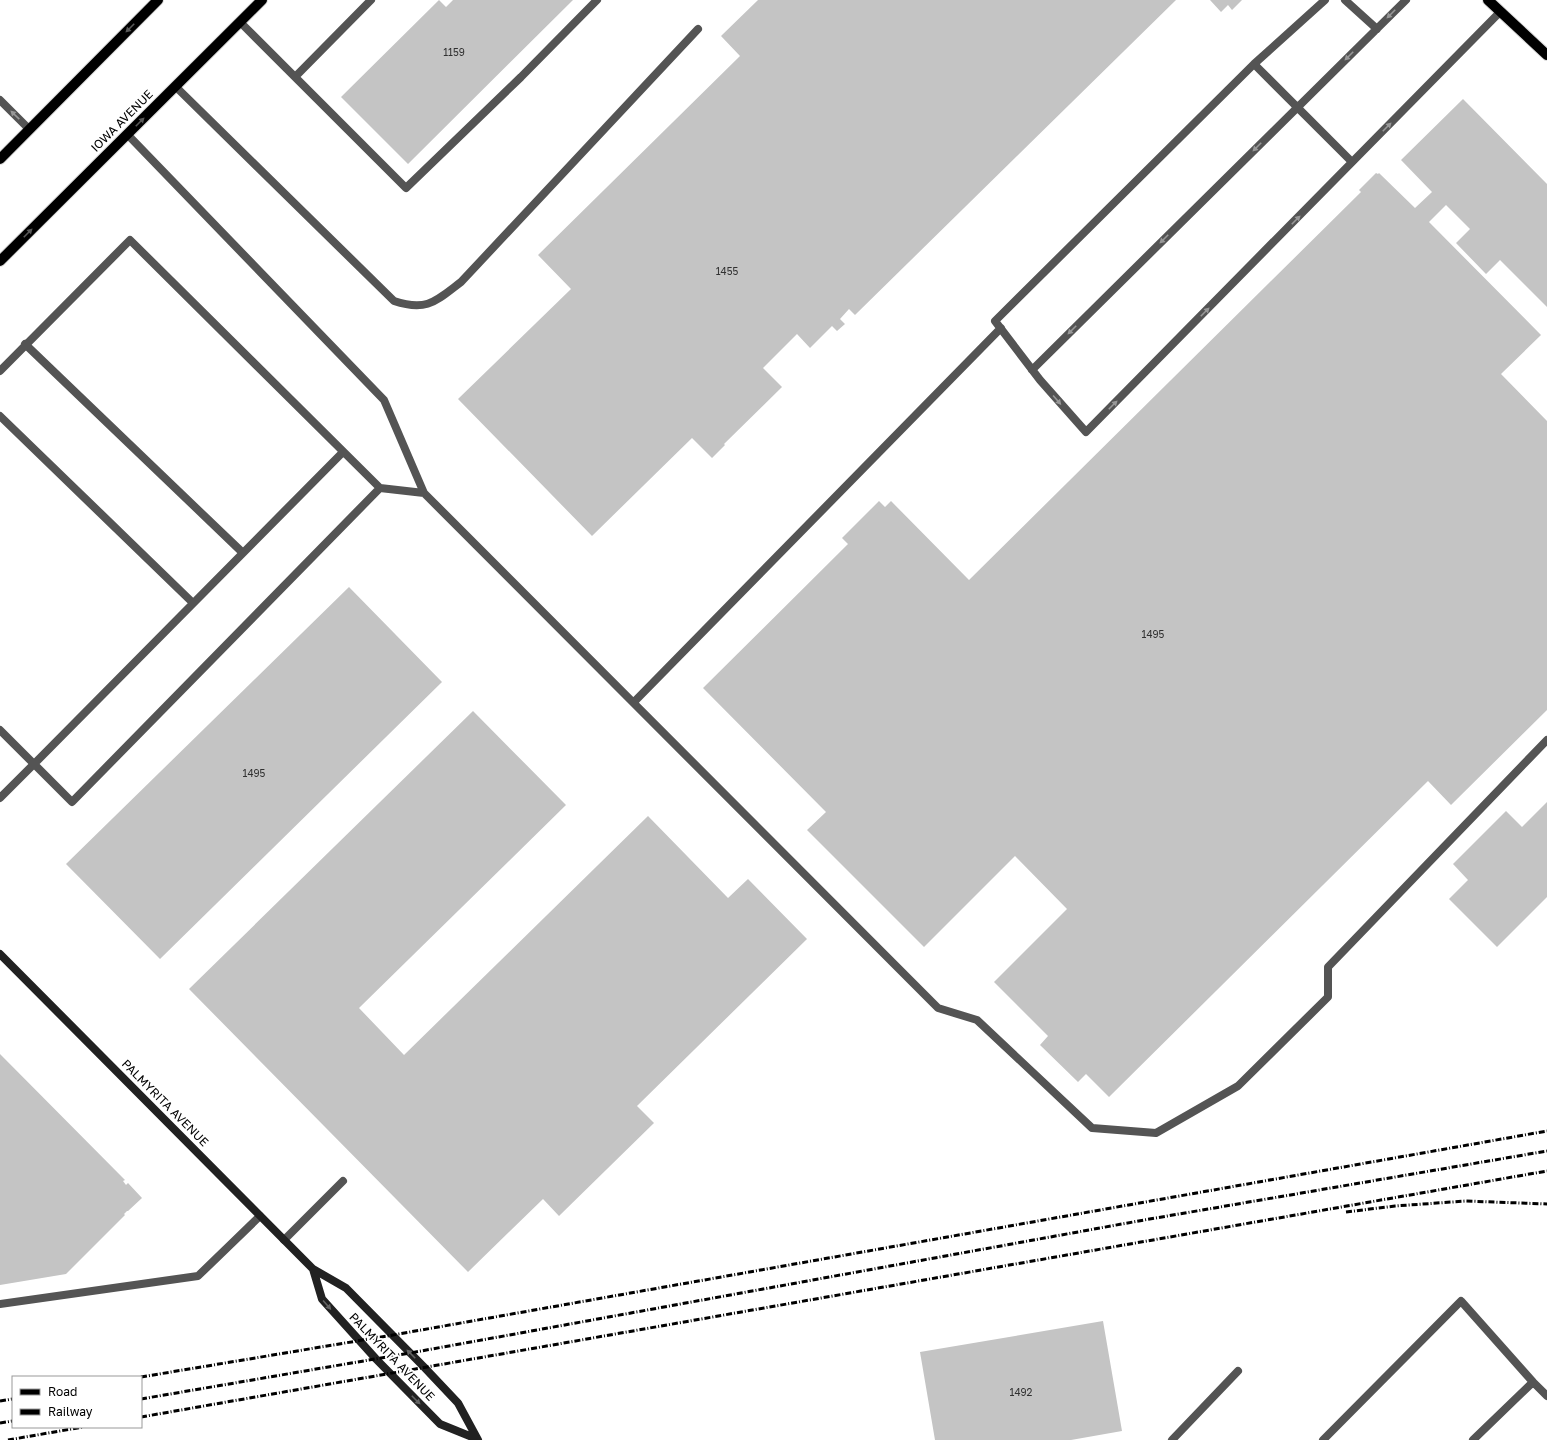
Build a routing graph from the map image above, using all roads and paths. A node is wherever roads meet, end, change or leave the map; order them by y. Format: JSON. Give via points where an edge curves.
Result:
{"nodes":[{"id":1,"x":158,"y":0,"type":"edge"},
{"id":2,"x":262,"y":0,"type":"edge"},
{"id":3,"x":371,"y":0,"type":"edge"},
{"id":4,"x":597,"y":0,"type":"edge"},
{"id":5,"x":1325,"y":0,"type":"edge"},
{"id":6,"x":1345,"y":0,"type":"edge"},
{"id":7,"x":1406,"y":0,"type":"edge"},
{"id":8,"x":1488,"y":0,"type":"edge"},
{"id":9,"x":1500,"y":12,"type":"junction"},
{"id":10,"x":240,"y":22,"type":"junction"},
{"id":11,"x":698,"y":29,"type":"dead end"},
{"id":12,"x":1377,"y":29,"type":"junction"},
{"id":13,"x":1546,"y":56,"type":"edge"},
{"id":14,"x":1254,"y":64,"type":"junction"},
{"id":15,"x":295,"y":77,"type":"junction"},
{"id":16,"x":175,"y":86,"type":"junction"},
{"id":17,"x":0,"y":100,"type":"edge"},
{"id":18,"x":1297,"y":107,"type":"junction"},
{"id":19,"x":29,"y":129,"type":"junction"},
{"id":20,"x":127,"y":134,"type":"junction"},
{"id":21,"x":1,"y":155,"type":"edge"},
{"id":22,"x":1352,"y":162,"type":"junction"},
{"id":23,"x":0,"y":261,"type":"edge"},
{"id":24,"x":1001,"y":328,"type":"junction"},
{"id":25,"x":26,"y":344,"type":"junction"},
{"id":26,"x":1032,"y":370,"type":"junction"},
{"id":27,"x":0,"y":371,"type":"edge"},
{"id":28,"x":0,"y":416,"type":"edge"},
{"id":29,"x":343,"y":452,"type":"junction"},
{"id":30,"x":380,"y":488,"type":"junction"},
{"id":31,"x":424,"y":493,"type":"junction"},
{"id":32,"x":243,"y":553,"type":"junction"},
{"id":33,"x":193,"y":603,"type":"junction"},
{"id":34,"x":634,"y":702,"type":"junction"},
{"id":35,"x":0,"y":730,"type":"edge"},
{"id":36,"x":1547,"y":740,"type":"edge"},
{"id":37,"x":34,"y":764,"type":"junction"},
{"id":38,"x":0,"y":798,"type":"edge"},
{"id":39,"x":0,"y":954,"type":"edge"},
{"id":40,"x":343,"y":1181,"type":"dead end"},
{"id":41,"x":260,"y":1216,"type":"junction"},
{"id":42,"x":284,"y":1240,"type":"junction"},
{"id":43,"x":313,"y":1269,"type":"junction"},
{"id":44,"x":0,"y":1304,"type":"edge"},
{"id":45,"x":1238,"y":1371,"type":"dead end"},
{"id":46,"x":1533,"y":1382,"type":"junction"},
{"id":47,"x":1547,"y":1396,"type":"edge"},
{"id":48,"x":478,"y":1439,"type":"edge"},
{"id":49,"x":1172,"y":1440,"type":"edge"},
{"id":50,"x":1323,"y":1440,"type":"edge"},
{"id":51,"x":1473,"y":1440,"type":"edge"}],
"edges":[{"from":1,"to":19,"type":"main road","one_way":true},
{"from":2,"to":10,"type":"main road","name":"IOWA AVENUE"},
{"from":3,"to":15,"type":"lane"},
{"from":4,"to":15,"type":"lane","via":[[406,188]]},
{"from":5,"to":14,"type":"lane"},
{"from":6,"to":12,"type":"lane"},
{"from":7,"to":12,"type":"lane","one_way":true},
{"from":8,"to":9,"type":"main road"},
{"from":9,"to":13,"type":"main road"},
{"from":22,"to":9,"type":"lane","one_way":true},
{"from":10,"to":15,"type":"lane"},
{"from":10,"to":16,"type":"main road","name":"IOWA AVENUE"},
{"from":11,"to":16,"type":"lane","via":[[461,282],[435,302],[422,306],[407,306],[394,302]]},
{"from":12,"to":18,"type":"lane","one_way":true},
{"from":14,"to":18,"type":"lane"},
{"from":14,"to":24,"type":"lane","via":[[996,321]]},
{"from":20,"to":16,"type":"main road","name":"IOWA AVENUE","one_way":true},
{"from":19,"to":17,"type":"lane","one_way":true},
{"from":18,"to":22,"type":"lane"},
{"from":18,"to":26,"type":"lane","one_way":true},
{"from":19,"to":21,"type":"main road"},
{"from":23,"to":20,"type":"main road","name":"IOWA AVENUE","one_way":true},
{"from":20,"to":31,"type":"lane","via":[[384,400]]},
{"from":26,"to":22,"type":"lane","one_way":true,"via":[[1086,432]]},
{"from":24,"to":26,"type":"lane"},
{"from":24,"to":34,"type":"lane"},
{"from":25,"to":27,"type":"lane"},
{"from":25,"to":29,"type":"lane","via":[[130,240]]},
{"from":25,"to":32,"type":"lane"},
{"from":28,"to":33,"type":"lane"},
{"from":29,"to":30,"type":"lane"},
{"from":29,"to":32,"type":"lane"},
{"from":30,"to":31,"type":"lane"},
{"from":30,"to":37,"type":"lane","via":[[72,802]]},
{"from":31,"to":34,"type":"lane"},
{"from":32,"to":33,"type":"lane"},
{"from":33,"to":37,"type":"lane"},
{"from":34,"to":36,"type":"lane","via":[[938,1008],[977,1020],[1092,1128],[1156,1133],[1238,1086],[1328,997],[1328,967]]},
{"from":35,"to":37,"type":"lane"},
{"from":37,"to":38,"type":"lane"},
{"from":39,"to":41,"type":"street","name":"PALMYRITA AVENUE"},
{"from":40,"to":42,"type":"lane"},
{"from":41,"to":42,"type":"street","name":"PALMYRITA AVENUE"},
{"from":41,"to":44,"type":"lane","via":[[198,1276]]},
{"from":42,"to":43,"type":"street","name":"PALMYRITA AVENUE"},
{"from":48,"to":43,"type":"street","name":"PALMYRITA AVENUE","one_way":true,"via":[[458,1403],[424,1367],[346,1288]]},
{"from":43,"to":48,"type":"street","name":"PALMYRITA AVENUE","one_way":true,"via":[[322,1299],[372,1355],[440,1424]]},
{"from":45,"to":49,"type":"lane"},
{"from":46,"to":47,"type":"lane"},
{"from":46,"to":50,"type":"lane","via":[[1461,1301]]},
{"from":46,"to":51,"type":"lane"}]}
